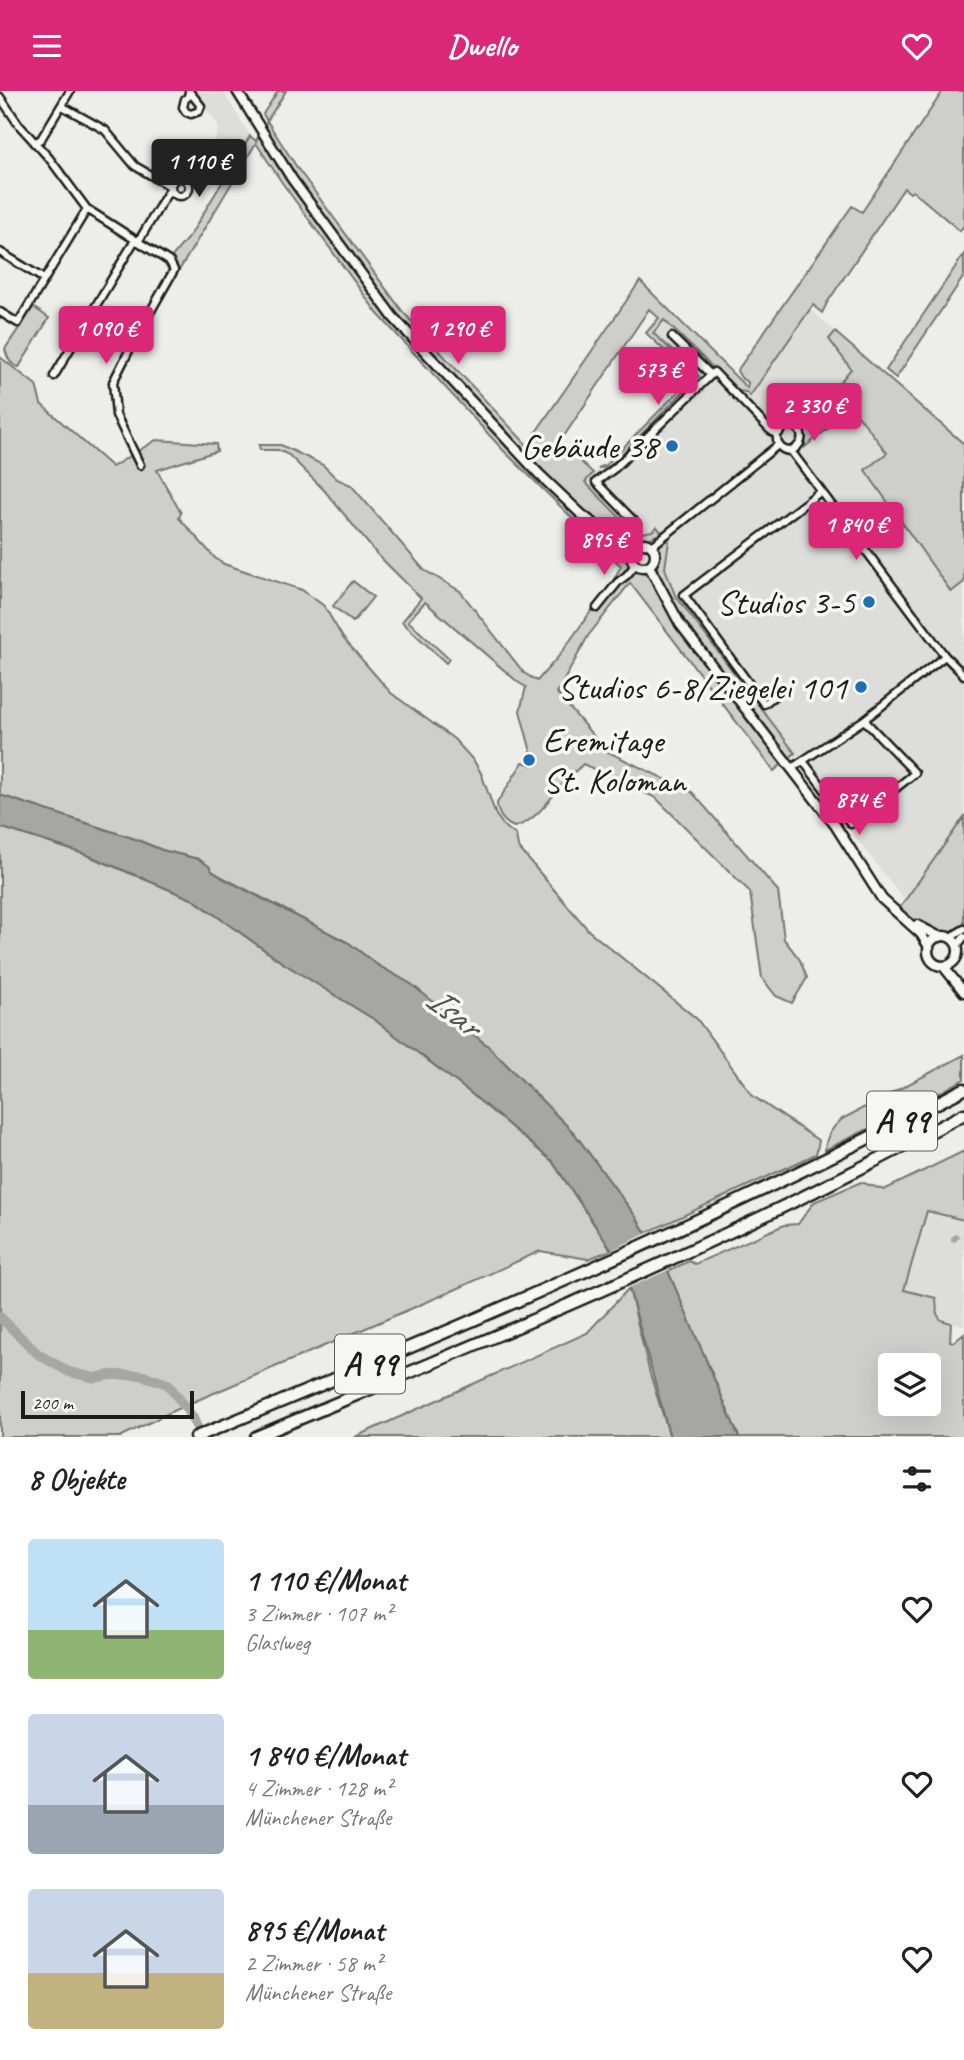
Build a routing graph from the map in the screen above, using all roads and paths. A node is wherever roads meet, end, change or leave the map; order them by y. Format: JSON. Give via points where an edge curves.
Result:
{"nodes":[{"id":1,"x":71,"y":91,"type":"edge"},
{"id":2,"x":237,"y":91,"type":"edge"},
{"id":3,"x":0,"y":97,"type":"edge"},
{"id":4,"x":62,"y":106,"type":"junction"},
{"id":5,"x":34,"y":143,"type":"junction"},
{"id":6,"x":87,"y":209,"type":"junction"},
{"id":7,"x":137,"y":241,"type":"junction"},
{"id":8,"x":0,"y":252,"type":"edge"},
{"id":9,"x":44,"y":279,"type":"junction"},
{"id":10,"x":0,"y":312,"type":"edge"},
{"id":11,"x":672,"y":337,"type":"dead end"},
{"id":12,"x":711,"y":375,"type":"junction"},
{"id":13,"x":54,"y":376,"type":"dead end"},
{"id":14,"x":812,"y":405,"type":"dead end"},
{"id":15,"x":796,"y":428,"type":"junction"},
{"id":16,"x":777,"y":435,"type":"junction"},
{"id":17,"x":778,"y":445,"type":"junction"},
{"id":18,"x":791,"y":451,"type":"junction"},
{"id":19,"x":140,"y":465,"type":"dead end"},
{"id":20,"x":820,"y":492,"type":"junction"},
{"id":21,"x":634,"y":521,"type":"dead end"},
{"id":22,"x":652,"y":546,"type":"junction"},
{"id":23,"x":633,"y":548,"type":"junction"},
{"id":24,"x":635,"y":565,"type":"junction"},
{"id":25,"x":649,"y":566,"type":"junction"},
{"id":26,"x":597,"y":608,"type":"dead end"},
{"id":27,"x":945,"y":656,"type":"junction"},
{"id":28,"x":964,"y":675,"type":"edge"},
{"id":29,"x":782,"y":690,"type":"dead end"},
{"id":30,"x":864,"y":720,"type":"junction"},
{"id":31,"x":803,"y":761,"type":"junction"},
{"id":32,"x":792,"y":768,"type":"junction"},
{"id":33,"x":905,"y":919,"type":"junction"},
{"id":34,"x":964,"y":929,"type":"edge"},
{"id":35,"x":945,"y":937,"type":"junction"},
{"id":36,"x":964,"y":937,"type":"edge"},
{"id":37,"x":957,"y":946,"type":"junction"},
{"id":38,"x":929,"y":947,"type":"junction"},
{"id":39,"x":956,"y":959,"type":"junction"},
{"id":40,"x":943,"y":967,"type":"junction"},
{"id":41,"x":962,"y":990,"type":"edge"},
{"id":42,"x":964,"y":1089,"type":"edge"},
{"id":43,"x":964,"y":1114,"type":"edge"},
{"id":44,"x":196,"y":1437,"type":"edge"},
{"id":45,"x":256,"y":1437,"type":"edge"}],
"edges":[{"from":1,"to":4,"type":"street"},
{"from":2,"to":23,"type":"main road","via":[[292,179],[393,317],[581,514]]},
{"from":3,"to":5,"type":"street"},
{"from":4,"to":5,"type":"street"},
{"from":4,"to":7,"type":"street","via":[[105,130],[135,166],[171,187]]},
{"from":5,"to":6,"type":"street"},
{"from":6,"to":7,"type":"street"},
{"from":6,"to":9,"type":"street"},
{"from":7,"to":13,"type":"street"},
{"from":7,"to":19,"type":"street","via":[[170,262],[174,270],[113,382],[116,415]]},
{"from":8,"to":9,"type":"street"},
{"from":9,"to":10,"type":"street","via":[[18,323]]},
{"from":11,"to":12,"type":"street"},
{"from":12,"to":16,"type":"street","via":[[714,372]]},
{"from":12,"to":21,"type":"street","via":[[596,482]]},
{"from":14,"to":15,"type":"street"},
{"from":15,"to":16,"type":"street","via":[[785,426]]},
{"from":15,"to":18,"type":"street","via":[[800,443]]},
{"from":16,"to":17,"type":"street"},
{"from":17,"to":18,"type":"street"},
{"from":17,"to":22,"type":"street"},
{"from":18,"to":20,"type":"street"},
{"from":20,"to":27,"type":"street"},
{"from":20,"to":29,"type":"street","via":[[684,595],[764,704]]},
{"from":22,"to":23,"type":"main road","via":[[642,543]]},
{"from":22,"to":25,"type":"main road","via":[[656,556]]},
{"from":23,"to":24,"type":"main road"},
{"from":24,"to":25,"type":"main road"},
{"from":24,"to":26,"type":"street"},
{"from":25,"to":32,"type":"main road","via":[[680,624]]},
{"from":27,"to":28,"type":"street"},
{"from":27,"to":30,"type":"street"},
{"from":30,"to":31,"type":"street"},
{"from":30,"to":31,"type":"street","via":[[915,773],[851,824]]},
{"from":31,"to":32,"type":"street"},
{"from":32,"to":33,"type":"main road","via":[[882,899]]},
{"from":33,"to":35,"type":"main road"},
{"from":33,"to":38,"type":"main road"},
{"from":34,"to":35,"type":"street"},
{"from":35,"to":37,"type":"main road"},
{"from":35,"to":38,"type":"main road","via":[[933,940]]},
{"from":36,"to":37,"type":"street"},
{"from":37,"to":39,"type":"main road"},
{"from":38,"to":40,"type":"main road","via":[[931,960]]},
{"from":39,"to":40,"type":"main road"},
{"from":39,"to":41,"type":"main road"},
{"from":40,"to":41,"type":"main road"},
{"from":42,"to":44,"type":"highway","number":"A 99","via":[[703,1219]]},
{"from":43,"to":45,"type":"highway","number":"A 99","via":[[850,1174],[571,1303]]}]}
